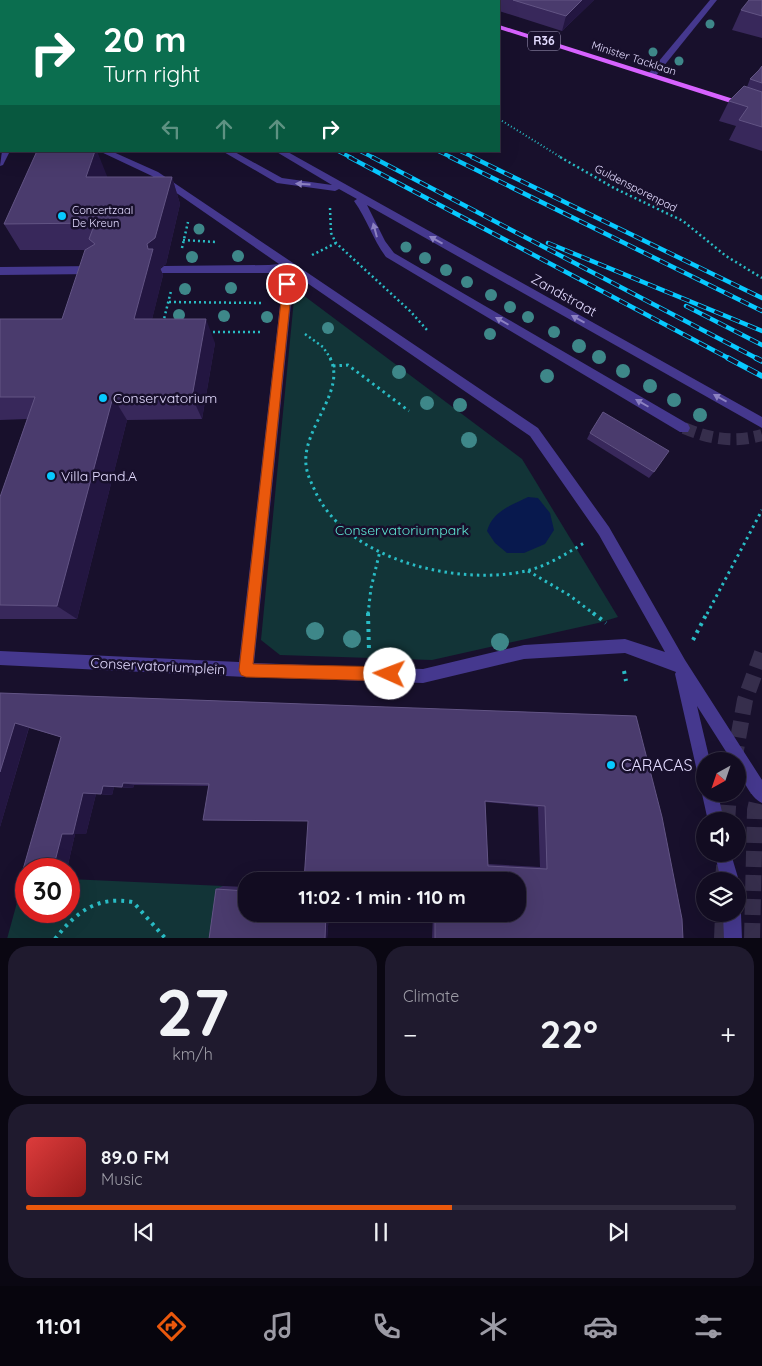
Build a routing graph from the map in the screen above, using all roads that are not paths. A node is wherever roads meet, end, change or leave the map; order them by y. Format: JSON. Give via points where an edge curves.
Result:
{"nodes":[{"id":1,"x":714,"y":0,"type":"edge"},
{"id":2,"x":500,"y":27,"type":"edge"},
{"id":3,"x":652,"y":75,"type":"junction"},
{"id":4,"x":762,"y":111,"type":"edge"},
{"id":5,"x":105,"y":152,"type":"edge"},
{"id":6,"x":228,"y":152,"type":"edge"},
{"id":7,"x":281,"y":152,"type":"edge"},
{"id":8,"x":351,"y":193,"type":"junction"},
{"id":9,"x":290,"y":265,"type":"junction"},
{"id":10,"x":101,"y":270,"type":"edge"},
{"id":11,"x":164,"y":270,"type":"dead end"},
{"id":12,"x":0,"y":271,"type":"edge"},
{"id":13,"x":762,"y":423,"type":"edge"},
{"id":14,"x":684,"y":428,"type":"tunnel mouth"},
{"id":15,"x":0,"y":658,"type":"edge"},
{"id":16,"x":680,"y":665,"type":"junction"},
{"id":17,"x":246,"y":670,"type":"junction"},
{"id":18,"x":700,"y":752,"type":"edge"},
{"id":19,"x":762,"y":795,"type":"edge"},
{"id":20,"x":732,"y":922,"type":"edge"},
{"id":21,"x":733,"y":938,"type":"edge"}],
"edges":[{"from":1,"to":3,"type":"street"},
{"from":2,"to":3,"type":"main road","name":"Minister Tacklaan","number":"R36"},
{"from":3,"to":4,"type":"main road","name":"Minister Tacklaan","number":"R36"},
{"from":5,"to":9,"type":"street","via":[[155,174]]},
{"from":8,"to":6,"type":"street","one_way":true,"via":[[327,186],[280,181]]},
{"from":7,"to":8,"type":"street"},
{"from":13,"to":8,"type":"street","name":"Zandstraat","one_way":true},
{"from":14,"to":8,"type":"street","one_way":true,"via":[[390,254],[380,244],[367,209]]},
{"from":9,"to":11,"type":"street","via":[[269,269]]},
{"from":9,"to":16,"type":"street","via":[[534,432],[604,531]]},
{"from":9,"to":17,"type":"street"},
{"from":10,"to":12,"type":"street"},
{"from":15,"to":17,"type":"street","name":"Conservatoriumplein"},
{"from":16,"to":17,"type":"street","name":"Conservatoriumplein","via":[[625,646],[524,652],[423,676]]},
{"from":16,"to":18,"type":"street"},
{"from":16,"to":19,"type":"street"},
{"from":20,"to":21,"type":"street"}]}
